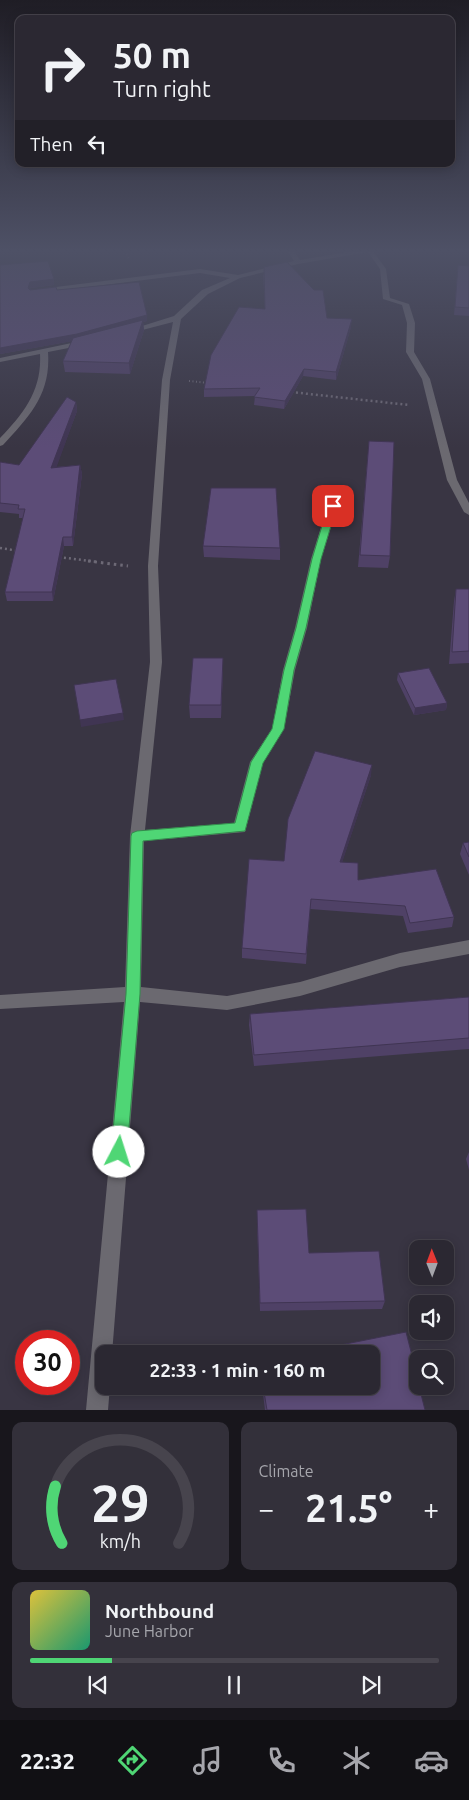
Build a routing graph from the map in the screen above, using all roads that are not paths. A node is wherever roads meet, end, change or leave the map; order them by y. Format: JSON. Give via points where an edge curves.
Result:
{"nodes":[{"id":1,"x":409,"y":317,"type":"edge"},
{"id":2,"x":177,"y":318,"type":"joint"},
{"id":3,"x":122,"y":333,"type":"edge"},
{"id":4,"x":94,"y":340,"type":"edge"},
{"id":5,"x":44,"y":352,"type":"junction"},
{"id":6,"x":0,"y":360,"type":"edge"},
{"id":7,"x":0,"y":443,"type":"edge"},
{"id":8,"x":333,"y":506,"type":"dead end"},
{"id":9,"x":469,"y":512,"type":"edge"},
{"id":10,"x":137,"y":836,"type":"junction"},
{"id":11,"x":469,"y":947,"type":"edge"},
{"id":12,"x":133,"y":994,"type":"junction"},
{"id":13,"x":0,"y":1002,"type":"edge"},
{"id":14,"x":97,"y":1410,"type":"edge"}],
"edges":[{"from":1,"to":9,"type":"street","via":[[410,352],[426,379],[452,480]]},
{"from":2,"to":3,"type":"street"},
{"from":2,"to":10,"type":"street","via":[[166,380],[153,566],[156,662]]},
{"from":4,"to":5,"type":"street"},
{"from":5,"to":6,"type":"street"},
{"from":5,"to":7,"type":"street","via":[[46,367],[42,385],[28,414]]},
{"from":8,"to":10,"type":"street","via":[[316,559],[278,729],[257,762],[240,828]]},
{"from":10,"to":12,"type":"street"},
{"from":11,"to":12,"type":"street","via":[[400,960],[300,989],[227,1003]]},
{"from":12,"to":13,"type":"street"},
{"from":12,"to":14,"type":"street"}]}
